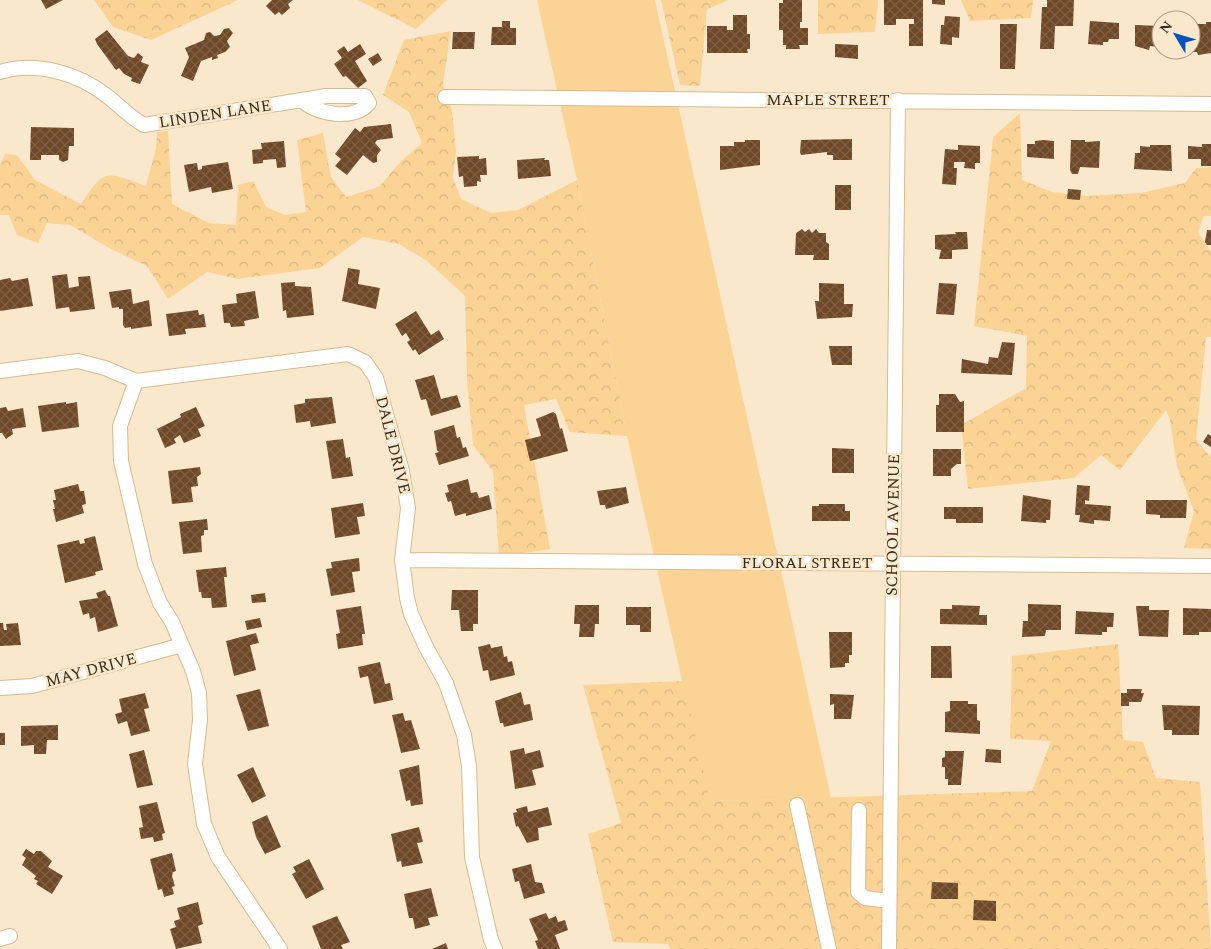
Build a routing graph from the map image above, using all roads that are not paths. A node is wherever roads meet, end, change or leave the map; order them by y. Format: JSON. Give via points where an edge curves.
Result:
{"nodes":[{"id":1,"x":0,"y":72,"type":"edge"},
{"id":2,"x":445,"y":97,"type":"dead end"},
{"id":3,"x":302,"y":100,"type":"junction"},
{"id":4,"x":898,"y":100,"type":"junction"},
{"id":5,"x":1211,"y":104,"type":"edge"},
{"id":6,"x":0,"y":371,"type":"edge"},
{"id":7,"x":136,"y":381,"type":"junction"},
{"id":8,"x":402,"y":560,"type":"junction"},
{"id":9,"x":893,"y":564,"type":"junction"},
{"id":10,"x":1211,"y":566,"type":"edge"},
{"id":11,"x":182,"y":645,"type":"junction"},
{"id":12,"x":0,"y":688,"type":"edge"},
{"id":13,"x":796,"y":805,"type":"dead end"},
{"id":14,"x":859,"y":810,"type":"dead end"},
{"id":15,"x":890,"y":901,"type":"junction"},
{"id":16,"x":280,"y":949,"type":"edge"},
{"id":17,"x":495,"y":949,"type":"edge"},
{"id":18,"x":829,"y":949,"type":"edge"},
{"id":19,"x":889,"y":949,"type":"edge"}],
"edges":[{"from":1,"to":3,"type":"street","name":"LINDEN LANE","via":[[12,68],[47,69],[77,77],[144,125]]},
{"from":2,"to":4,"type":"street","name":"MAPLE STREET"},
{"from":3,"to":3,"type":"street","name":"LINDEN LANE","via":[[365,96],[369,103],[364,109],[349,113],[323,112],[308,107]]},
{"from":4,"to":5,"type":"street","name":"MAPLE STREET"},
{"from":4,"to":9,"type":"street","name":"SCHOOL AVENUE"},
{"from":6,"to":7,"type":"street","via":[[78,361]]},
{"from":7,"to":8,"type":"street","name":"DALE DRIVE","via":[[334,354],[348,354],[365,362],[371,368],[381,393],[407,493]]},
{"from":7,"to":11,"type":"street","via":[[120,426],[121,461],[144,564]]},
{"from":8,"to":9,"type":"street","name":"FLORAL STREET"},
{"from":8,"to":17,"type":"street","name":"DALE DRIVE","via":[[411,614],[446,683],[464,734],[469,766],[472,857]]},
{"from":9,"to":10,"type":"street","name":"FLORAL STREET"},
{"from":9,"to":15,"type":"street","name":"SCHOOL AVENUE"},
{"from":11,"to":12,"type":"street","name":"MAY DRIVE","via":[[32,686]]},
{"from":11,"to":16,"type":"street","via":[[199,693],[200,720],[195,764],[204,824],[218,857]]},
{"from":13,"to":18,"type":"street"},
{"from":14,"to":15,"type":"street","via":[[858,892],[865,898]]},
{"from":15,"to":19,"type":"street","name":"SCHOOL AVENUE"}]}
